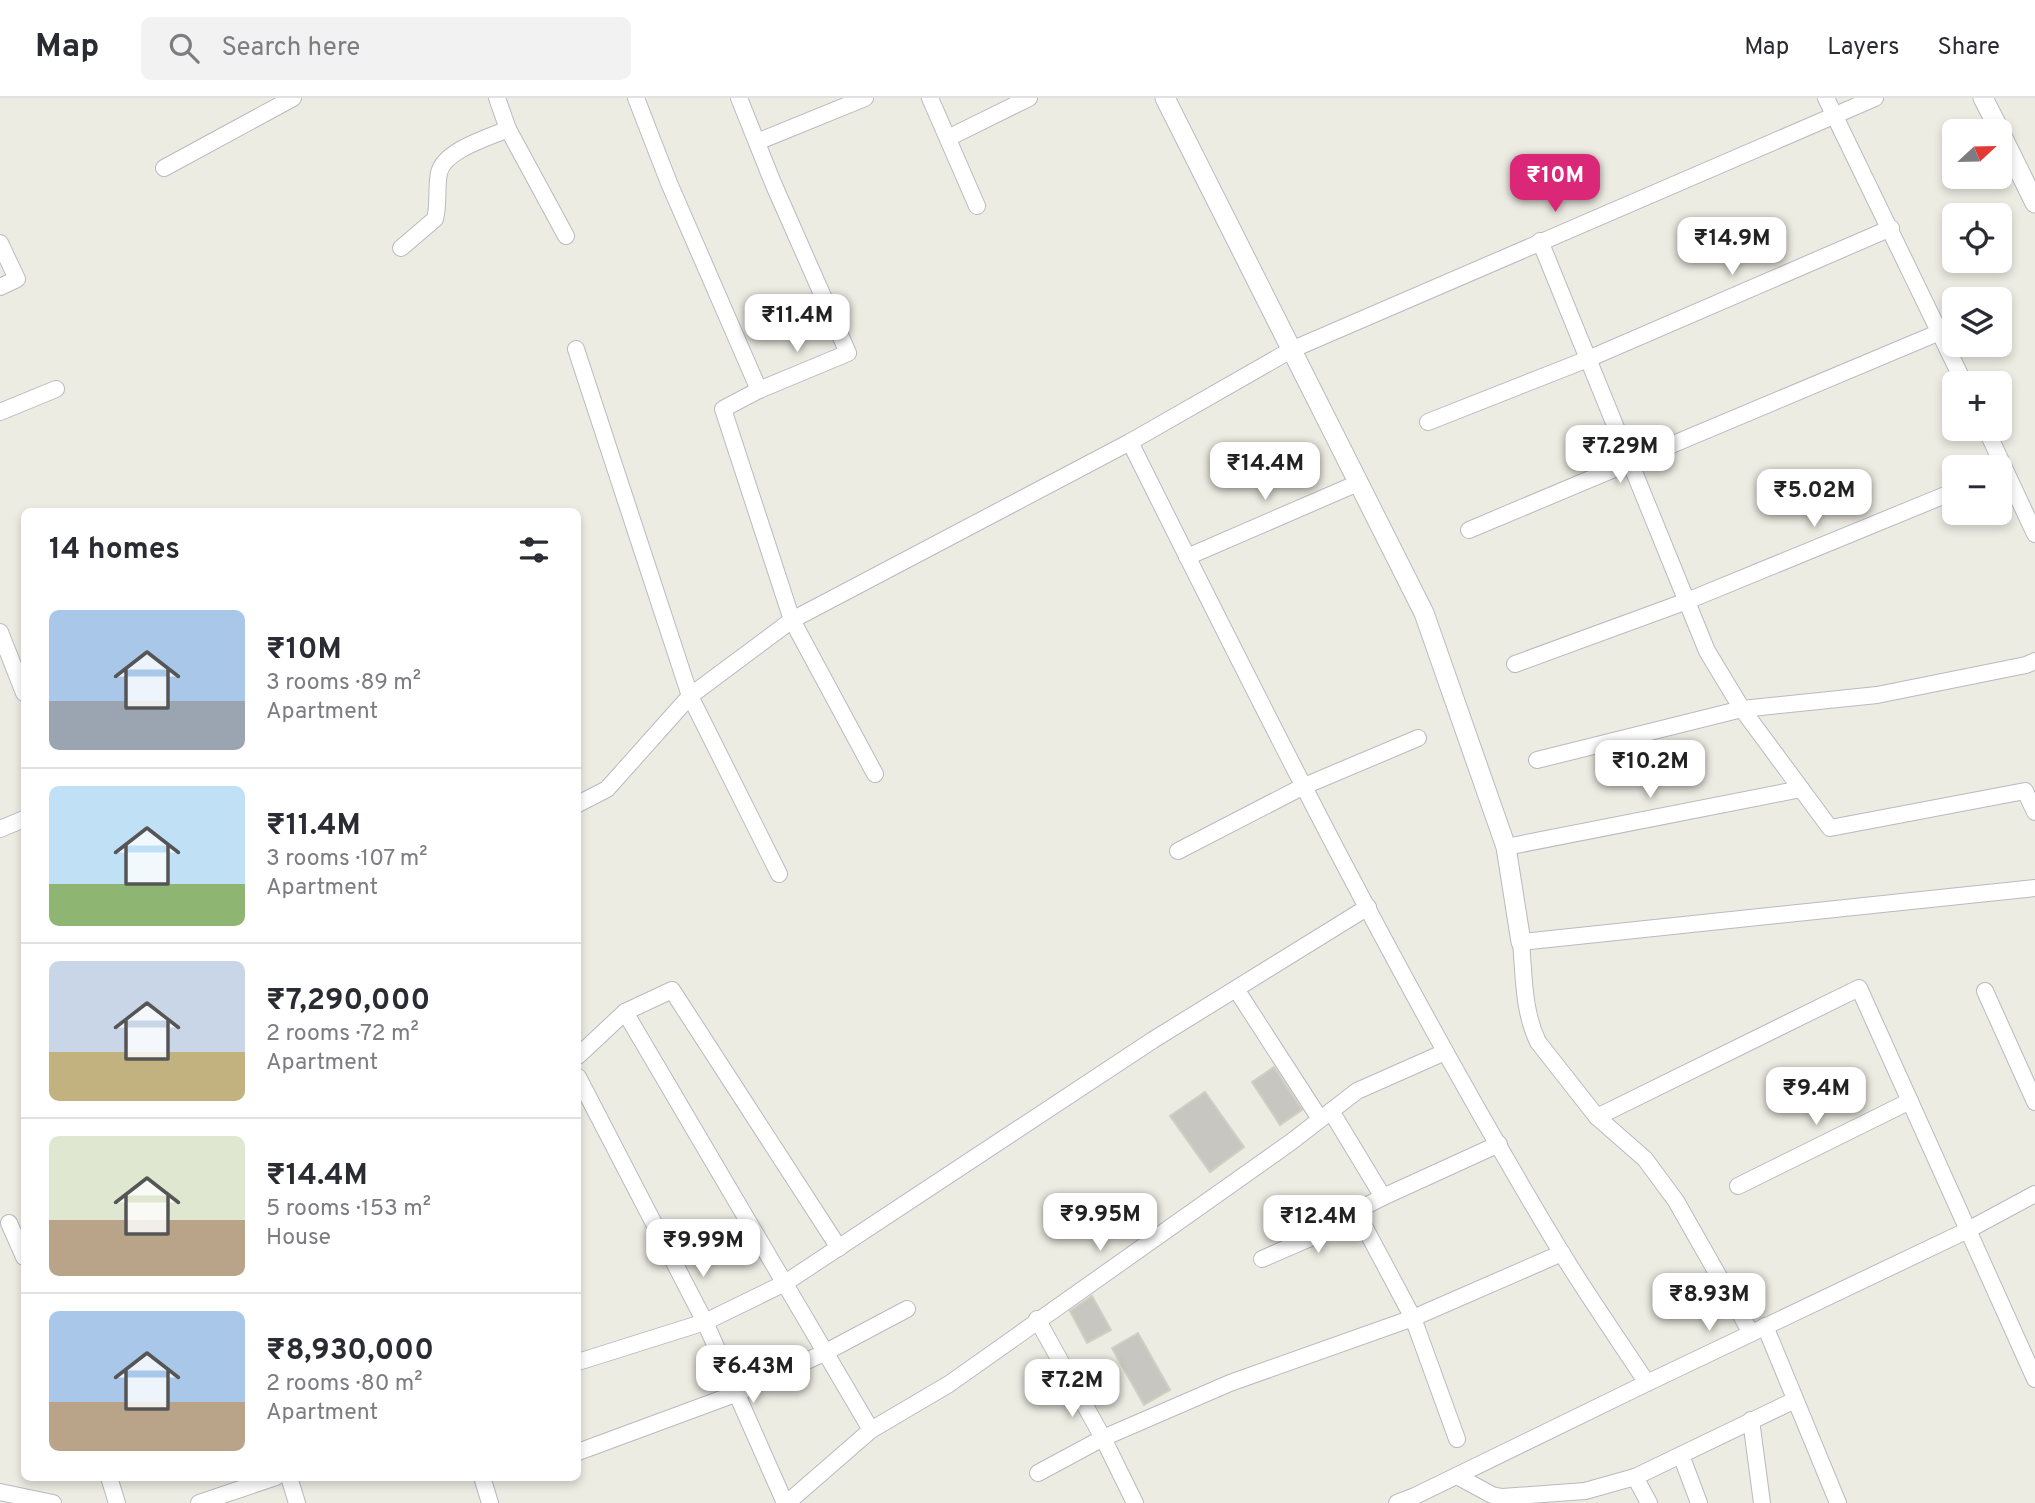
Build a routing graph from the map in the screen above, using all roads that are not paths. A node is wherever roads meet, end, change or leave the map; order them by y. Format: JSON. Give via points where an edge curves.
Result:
{"nodes":[{"id":1,"x":293,"y":98,"type":"edge"},
{"id":2,"x":497,"y":98,"type":"edge"},
{"id":3,"x":636,"y":98,"type":"edge"},
{"id":4,"x":739,"y":98,"type":"edge"},
{"id":5,"x":865,"y":98,"type":"edge"},
{"id":6,"x":930,"y":98,"type":"edge"},
{"id":7,"x":1029,"y":98,"type":"edge"},
{"id":8,"x":1165,"y":98,"type":"edge"},
{"id":9,"x":1826,"y":98,"type":"edge"},
{"id":10,"x":1875,"y":98,"type":"edge"},
{"id":11,"x":1983,"y":98,"type":"edge"},
{"id":12,"x":1835,"y":116,"type":"junction"},
{"id":13,"x":1994,"y":119,"type":"edge"},
{"id":14,"x":508,"y":130,"type":"junction"},
{"id":15,"x":948,"y":138,"type":"junction"},
{"id":16,"x":757,"y":142,"type":"junction"},
{"id":17,"x":2012,"y":157,"type":"edge"},
{"id":18,"x":164,"y":169,"type":"dead end"},
{"id":19,"x":2035,"y":204,"type":"edge"},
{"id":20,"x":977,"y":206,"type":"dead end"},
{"id":21,"x":1891,"y":228,"type":"junction"},
{"id":22,"x":566,"y":236,"type":"dead end"},
{"id":23,"x":1540,"y":241,"type":"junction"},
{"id":24,"x":0,"y":243,"type":"edge"},
{"id":25,"x":401,"y":248,"type":"dead end"},
{"id":26,"x":0,"y":286,"type":"edge"},
{"id":27,"x":1940,"y":332,"type":"junction"},
{"id":28,"x":576,"y":349,"type":"dead end"},
{"id":29,"x":1291,"y":350,"type":"junction"},
{"id":30,"x":1588,"y":359,"type":"junction"},
{"id":31,"x":1958,"y":371,"type":"edge"},
{"id":32,"x":56,"y":389,"type":"dead end"},
{"id":33,"x":759,"y":390,"type":"junction"},
{"id":34,"x":0,"y":412,"type":"edge"},
{"id":35,"x":1428,"y":422,"type":"dead end"},
{"id":36,"x":1130,"y":442,"type":"junction"},
{"id":37,"x":1631,"y":463,"type":"junction"},
{"id":38,"x":1358,"y":483,"type":"junction"},
{"id":39,"x":2012,"y":489,"type":"edge"},
{"id":40,"x":1942,"y":496,"type":"edge"},
{"id":41,"x":1469,"y":530,"type":"dead end"},
{"id":42,"x":2035,"y":534,"type":"edge"},
{"id":43,"x":1187,"y":557,"type":"junction"},
{"id":44,"x":1687,"y":601,"type":"junction"},
{"id":45,"x":792,"y":621,"type":"junction"},
{"id":46,"x":0,"y":632,"type":"edge"},
{"id":47,"x":2035,"y":661,"type":"edge"},
{"id":48,"x":1515,"y":664,"type":"dead end"},
{"id":49,"x":21,"y":685,"type":"edge"},
{"id":50,"x":690,"y":696,"type":"junction"},
{"id":51,"x":1742,"y":709,"type":"junction"},
{"id":52,"x":1418,"y":738,"type":"dead end"},
{"id":53,"x":1537,"y":760,"type":"dead end"},
{"id":54,"x":874,"y":774,"type":"dead end"},
{"id":55,"x":1302,"y":787,"type":"junction"},
{"id":56,"x":1801,"y":789,"type":"junction"},
{"id":57,"x":581,"y":802,"type":"edge"},
{"id":58,"x":2035,"y":813,"type":"edge"},
{"id":59,"x":21,"y":820,"type":"edge"},
{"id":60,"x":0,"y":829,"type":"edge"},
{"id":61,"x":1507,"y":847,"type":"junction"},
{"id":62,"x":1178,"y":851,"type":"dead end"},
{"id":63,"x":779,"y":874,"type":"dead end"},
{"id":64,"x":2035,"y":888,"type":"edge"},
{"id":65,"x":1368,"y":907,"type":"junction"},
{"id":66,"x":1521,"y":942,"type":"junction"},
{"id":67,"x":1236,"y":989,"type":"junction"},
{"id":68,"x":1985,"y":990,"type":"dead end"},
{"id":69,"x":625,"y":1012,"type":"junction"},
{"id":70,"x":1446,"y":1052,"type":"junction"},
{"id":71,"x":581,"y":1053,"type":"edge"},
{"id":72,"x":581,"y":1082,"type":"edge"},
{"id":73,"x":1910,"y":1101,"type":"junction"},
{"id":74,"x":2035,"y":1101,"type":"edge"},
{"id":75,"x":1326,"y":1115,"type":"junction"},
{"id":76,"x":1597,"y":1117,"type":"junction"},
{"id":77,"x":1499,"y":1144,"type":"junction"},
{"id":78,"x":1738,"y":1186,"type":"dead end"},
{"id":79,"x":2035,"y":1194,"type":"edge"},
{"id":80,"x":1383,"y":1197,"type":"junction"},
{"id":81,"x":1359,"y":1217,"type":"junction"},
{"id":82,"x":11,"y":1222,"type":"edge"},
{"id":83,"x":1968,"y":1230,"type":"junction"},
{"id":84,"x":839,"y":1248,"type":"junction"},
{"id":85,"x":21,"y":1249,"type":"edge"},
{"id":86,"x":1562,"y":1253,"type":"junction"},
{"id":87,"x":1262,"y":1259,"type":"dead end"},
{"id":88,"x":785,"y":1283,"type":"junction"},
{"id":89,"x":907,"y":1309,"type":"dead end"},
{"id":90,"x":1413,"y":1318,"type":"junction"},
{"id":91,"x":1037,"y":1320,"type":"junction"},
{"id":92,"x":705,"y":1322,"type":"junction"},
{"id":93,"x":1758,"y":1330,"type":"junction"},
{"id":94,"x":2029,"y":1347,"type":"edge"},
{"id":95,"x":826,"y":1352,"type":"junction"},
{"id":96,"x":581,"y":1361,"type":"edge"},
{"id":97,"x":2035,"y":1379,"type":"edge"},
{"id":98,"x":1647,"y":1382,"type":"junction"},
{"id":99,"x":735,"y":1394,"type":"junction"},
{"id":100,"x":1794,"y":1400,"type":"junction"},
{"id":101,"x":1751,"y":1420,"type":"junction"},
{"id":102,"x":871,"y":1430,"type":"junction"},
{"id":103,"x":1103,"y":1437,"type":"junction"},
{"id":104,"x":1457,"y":1439,"type":"dead end"},
{"id":105,"x":581,"y":1451,"type":"edge"},
{"id":106,"x":1681,"y":1455,"type":"junction"},
{"id":107,"x":1038,"y":1472,"type":"dead end"},
{"id":108,"x":1457,"y":1476,"type":"junction"},
{"id":109,"x":1635,"y":1477,"type":"junction"},
{"id":110,"x":1828,"y":1480,"type":"junction"},
{"id":111,"x":110,"y":1481,"type":"edge"},
{"id":112,"x":264,"y":1481,"type":"edge"},
{"id":113,"x":290,"y":1481,"type":"edge"},
{"id":114,"x":483,"y":1481,"type":"edge"},
{"id":115,"x":0,"y":1492,"type":"edge"},
{"id":116,"x":1588,"y":1497,"type":"edge"},
{"id":117,"x":1532,"y":1499,"type":"edge"},
{"id":118,"x":1416,"y":1500,"type":"edge"},
{"id":119,"x":53,"y":1503,"type":"edge"},
{"id":120,"x":117,"y":1503,"type":"edge"},
{"id":121,"x":199,"y":1503,"type":"edge"},
{"id":122,"x":297,"y":1503,"type":"edge"},
{"id":123,"x":490,"y":1503,"type":"edge"},
{"id":124,"x":786,"y":1503,"type":"edge"},
{"id":125,"x":1135,"y":1503,"type":"edge"},
{"id":126,"x":1397,"y":1503,"type":"edge"},
{"id":127,"x":1649,"y":1503,"type":"edge"},
{"id":128,"x":1699,"y":1503,"type":"edge"},
{"id":129,"x":1762,"y":1503,"type":"edge"},
{"id":130,"x":1824,"y":1503,"type":"edge"},
{"id":131,"x":1838,"y":1503,"type":"edge"}],
"edges":[{"from":1,"to":18,"type":"street"},
{"from":2,"to":14,"type":"street"},
{"from":3,"to":33,"type":"street"},
{"from":4,"to":16,"type":"street"},
{"from":5,"to":16,"type":"street"},
{"from":6,"to":15,"type":"street"},
{"from":7,"to":15,"type":"street"},
{"from":8,"to":29,"type":"street"},
{"from":9,"to":12,"type":"street"},
{"from":10,"to":12,"type":"street"},
{"from":11,"to":13,"type":"street"},
{"from":12,"to":21,"type":"street"},
{"from":12,"to":23,"type":"street"},
{"from":14,"to":22,"type":"street"},
{"from":14,"to":25,"type":"street","via":[[445,160],[439,172],[435,219]]},
{"from":15,"to":20,"type":"street"},
{"from":16,"to":33,"type":"street","via":[[848,353]]},
{"from":17,"to":19,"type":"street"},
{"from":21,"to":27,"type":"street"},
{"from":21,"to":30,"type":"street"},
{"from":23,"to":29,"type":"street"},
{"from":23,"to":30,"type":"street"},
{"from":24,"to":26,"type":"street","via":[[17,279]]},
{"from":27,"to":31,"type":"street"},
{"from":27,"to":37,"type":"street"},
{"from":28,"to":50,"type":"street"},
{"from":29,"to":36,"type":"street"},
{"from":29,"to":38,"type":"street"},
{"from":30,"to":35,"type":"street"},
{"from":30,"to":37,"type":"street"},
{"from":32,"to":34,"type":"street"},
{"from":33,"to":45,"type":"street","via":[[723,409]]},
{"from":36,"to":43,"type":"street"},
{"from":36,"to":45,"type":"street"},
{"from":37,"to":41,"type":"street"},
{"from":37,"to":44,"type":"street"},
{"from":38,"to":43,"type":"street"},
{"from":38,"to":61,"type":"street","via":[[1424,613]]},
{"from":39,"to":42,"type":"street"},
{"from":40,"to":44,"type":"street"},
{"from":43,"to":55,"type":"street"},
{"from":44,"to":48,"type":"street"},
{"from":44,"to":51,"type":"street","via":[[1707,651]]},
{"from":45,"to":50,"type":"street"},
{"from":45,"to":54,"type":"street"},
{"from":46,"to":49,"type":"street"},
{"from":47,"to":51,"type":"street","via":[[1877,695]]},
{"from":50,"to":57,"type":"street","via":[[607,789]]},
{"from":50,"to":63,"type":"street"},
{"from":51,"to":53,"type":"street"},
{"from":51,"to":56,"type":"street"},
{"from":52,"to":55,"type":"street"},
{"from":55,"to":62,"type":"street"},
{"from":55,"to":65,"type":"street"},
{"from":56,"to":58,"type":"street","via":[[1830,828],[2025,792]]},
{"from":56,"to":61,"type":"street"},
{"from":59,"to":60,"type":"street"},
{"from":61,"to":66,"type":"street"},
{"from":64,"to":66,"type":"street"},
{"from":65,"to":67,"type":"street"},
{"from":65,"to":70,"type":"street"},
{"from":66,"to":76,"type":"street","via":[[1525,1000],[1533,1031]]},
{"from":67,"to":75,"type":"street"},
{"from":67,"to":84,"type":"street"},
{"from":68,"to":74,"type":"street"},
{"from":69,"to":71,"type":"street"},
{"from":69,"to":84,"type":"street","via":[[672,990]]},
{"from":69,"to":88,"type":"street"},
{"from":70,"to":75,"type":"street","via":[[1357,1091]]},
{"from":70,"to":77,"type":"street"},
{"from":72,"to":92,"type":"street"},
{"from":73,"to":76,"type":"street","via":[[1860,988]]},
{"from":73,"to":78,"type":"street"},
{"from":73,"to":83,"type":"street"},
{"from":75,"to":80,"type":"street"},
{"from":75,"to":91,"type":"street"},
{"from":76,"to":93,"type":"street","via":[[1645,1159]]},
{"from":77,"to":80,"type":"street"},
{"from":77,"to":86,"type":"street"},
{"from":79,"to":83,"type":"street"},
{"from":80,"to":81,"type":"street","via":[[1356,1210]]},
{"from":81,"to":87,"type":"street"},
{"from":81,"to":90,"type":"street"},
{"from":82,"to":85,"type":"street"},
{"from":83,"to":93,"type":"street"},
{"from":83,"to":94,"type":"street"},
{"from":84,"to":88,"type":"street"},
{"from":86,"to":90,"type":"street"},
{"from":86,"to":98,"type":"street"},
{"from":88,"to":92,"type":"street"},
{"from":88,"to":95,"type":"street"},
{"from":89,"to":95,"type":"street"},
{"from":90,"to":103,"type":"street","via":[[1230,1383]]},
{"from":90,"to":104,"type":"street"},
{"from":91,"to":102,"type":"street","via":[[949,1384]]},
{"from":91,"to":103,"type":"street"},
{"from":92,"to":96,"type":"street"},
{"from":92,"to":99,"type":"street"},
{"from":93,"to":98,"type":"street"},
{"from":93,"to":100,"type":"street"},
{"from":94,"to":97,"type":"street"},
{"from":95,"to":99,"type":"street"},
{"from":95,"to":102,"type":"street"},
{"from":98,"to":108,"type":"street"},
{"from":99,"to":105,"type":"street"},
{"from":99,"to":124,"type":"street"},
{"from":100,"to":101,"type":"street"},
{"from":100,"to":110,"type":"street"},
{"from":101,"to":106,"type":"street"},
{"from":101,"to":129,"type":"street"},
{"from":102,"to":124,"type":"street"},
{"from":103,"to":107,"type":"street"},
{"from":103,"to":125,"type":"street"},
{"from":106,"to":109,"type":"street"},
{"from":106,"to":128,"type":"street"},
{"from":108,"to":117,"type":"street","via":[[1492,1494]]},
{"from":108,"to":118,"type":"street"},
{"from":109,"to":116,"type":"street"},
{"from":109,"to":127,"type":"street"},
{"from":110,"to":130,"type":"street"},
{"from":110,"to":131,"type":"street"},
{"from":111,"to":120,"type":"street"},
{"from":112,"to":121,"type":"street"},
{"from":113,"to":122,"type":"street"},
{"from":114,"to":123,"type":"street"},
{"from":115,"to":119,"type":"street"},
{"from":116,"to":117,"type":"street"},
{"from":118,"to":126,"type":"street"}]}
